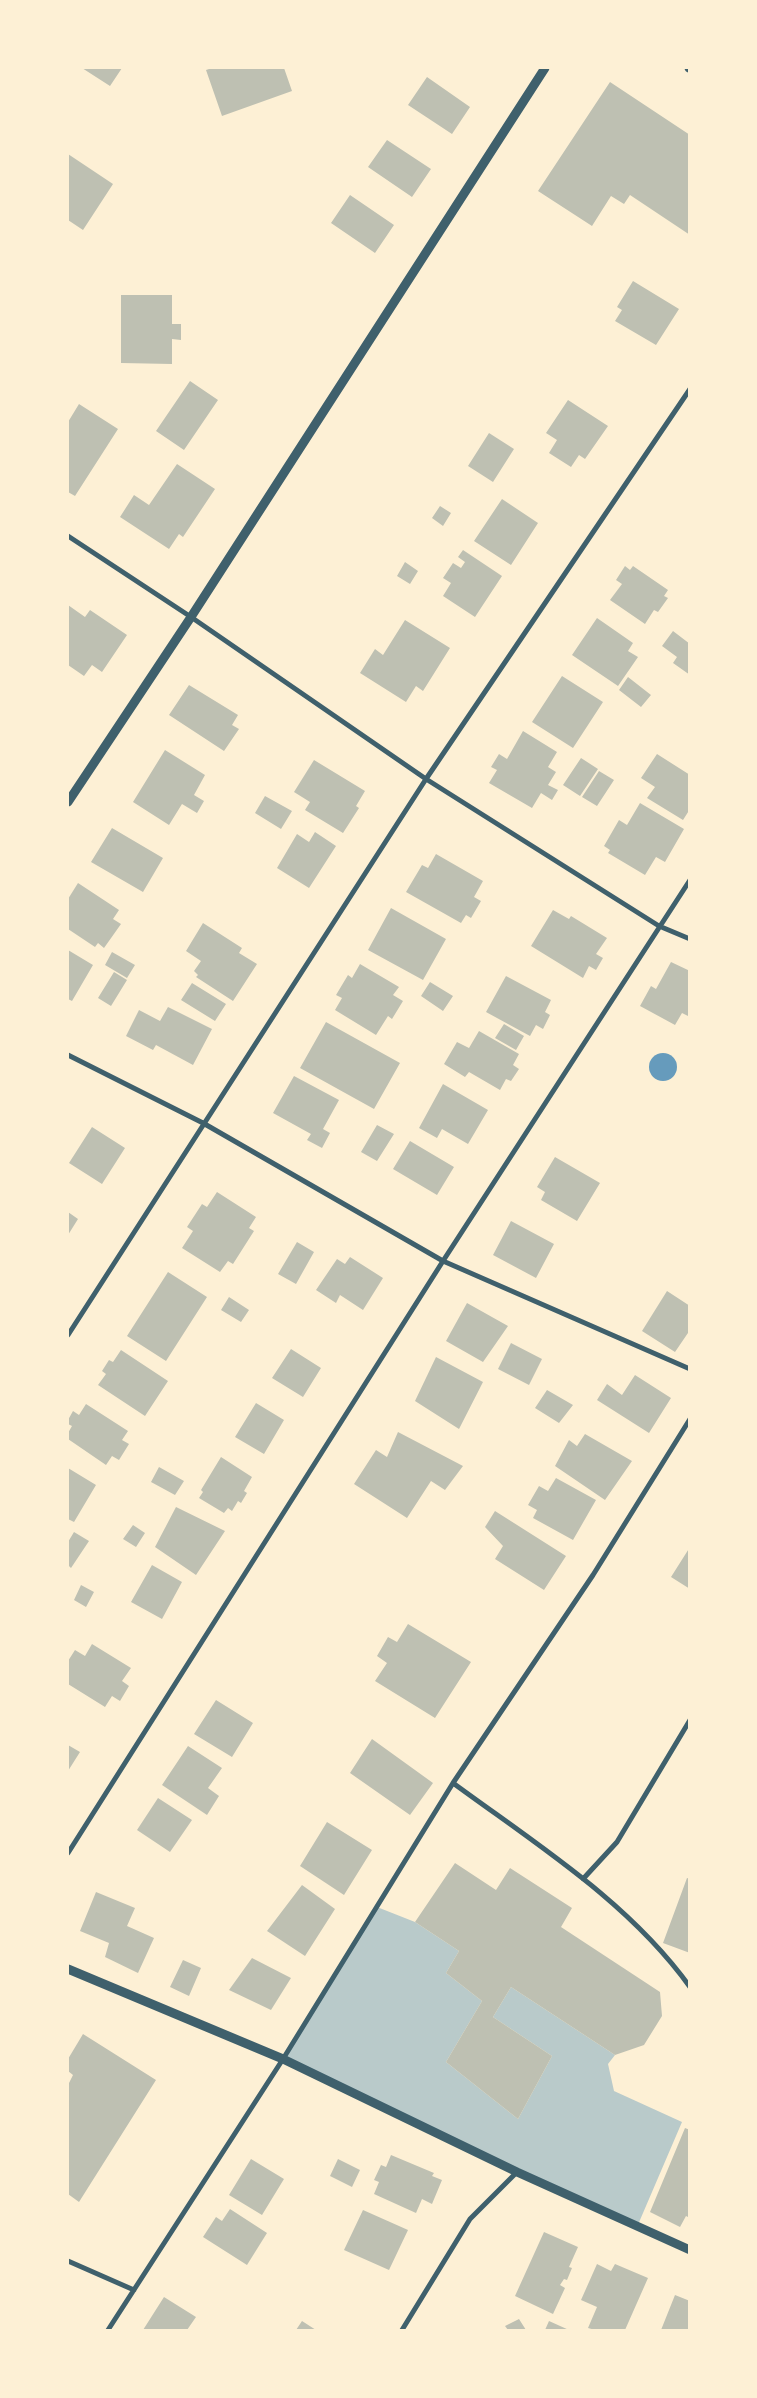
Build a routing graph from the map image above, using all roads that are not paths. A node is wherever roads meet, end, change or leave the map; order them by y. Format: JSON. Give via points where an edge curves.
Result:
{"nodes":[{"id":1,"x":546,"y":68,"type":"edge"},
{"id":2,"x":690,"y":390,"type":"edge"},
{"id":3,"x":68,"y":536,"type":"edge"},
{"id":4,"x":191,"y":617,"type":"junction"},
{"id":5,"x":426,"y":779,"type":"junction"},
{"id":6,"x":68,"y":802,"type":"edge"},
{"id":7,"x":690,"y":880,"type":"edge"},
{"id":8,"x":659,"y":926,"type":"junction"},
{"id":9,"x":690,"y":939,"type":"edge"},
{"id":10,"x":68,"y":1055,"type":"edge"},
{"id":11,"x":203,"y":1123,"type":"junction"},
{"id":12,"x":443,"y":1261,"type":"junction"},
{"id":13,"x":68,"y":1335,"type":"edge"},
{"id":14,"x":690,"y":1369,"type":"edge"},
{"id":15,"x":690,"y":1419,"type":"edge"},
{"id":16,"x":690,"y":1720,"type":"edge"},
{"id":17,"x":453,"y":1783,"type":"junction"},
{"id":18,"x":68,"y":1853,"type":"edge"},
{"id":19,"x":583,"y":1880,"type":"junction"},
{"id":20,"x":68,"y":1968,"type":"edge"},
{"id":21,"x":690,"y":1987,"type":"edge"},
{"id":22,"x":283,"y":2058,"type":"junction"},
{"id":23,"x":517,"y":2172,"type":"junction"},
{"id":24,"x":690,"y":2250,"type":"edge"},
{"id":25,"x":68,"y":2261,"type":"edge"},
{"id":26,"x":134,"y":2290,"type":"junction"},
{"id":27,"x":108,"y":2330,"type":"edge"},
{"id":28,"x":402,"y":2330,"type":"edge"}],
"edges":[{"from":1,"to":4,"type":"street"},
{"from":2,"to":5,"type":"street"},
{"from":3,"to":4,"type":"street"},
{"from":4,"to":5,"type":"street"},
{"from":4,"to":6,"type":"street"},
{"from":5,"to":8,"type":"street"},
{"from":5,"to":11,"type":"street"},
{"from":7,"to":8,"type":"street"},
{"from":8,"to":9,"type":"street"},
{"from":8,"to":12,"type":"street"},
{"from":10,"to":11,"type":"street"},
{"from":11,"to":12,"type":"street"},
{"from":11,"to":13,"type":"street"},
{"from":12,"to":14,"type":"street"},
{"from":12,"to":18,"type":"street"},
{"from":15,"to":17,"type":"street","via":[[593,1576]]},
{"from":16,"to":19,"type":"street","via":[[617,1842]]},
{"from":17,"to":19,"type":"street"},
{"from":17,"to":22,"type":"street"},
{"from":19,"to":21,"type":"street","via":[[635,1923],[672,1962]]},
{"from":20,"to":22,"type":"street"},
{"from":22,"to":23,"type":"street"},
{"from":22,"to":26,"type":"street"},
{"from":23,"to":24,"type":"street"},
{"from":23,"to":28,"type":"street","via":[[470,2219]]},
{"from":25,"to":26,"type":"street"},
{"from":26,"to":27,"type":"street"}]}
